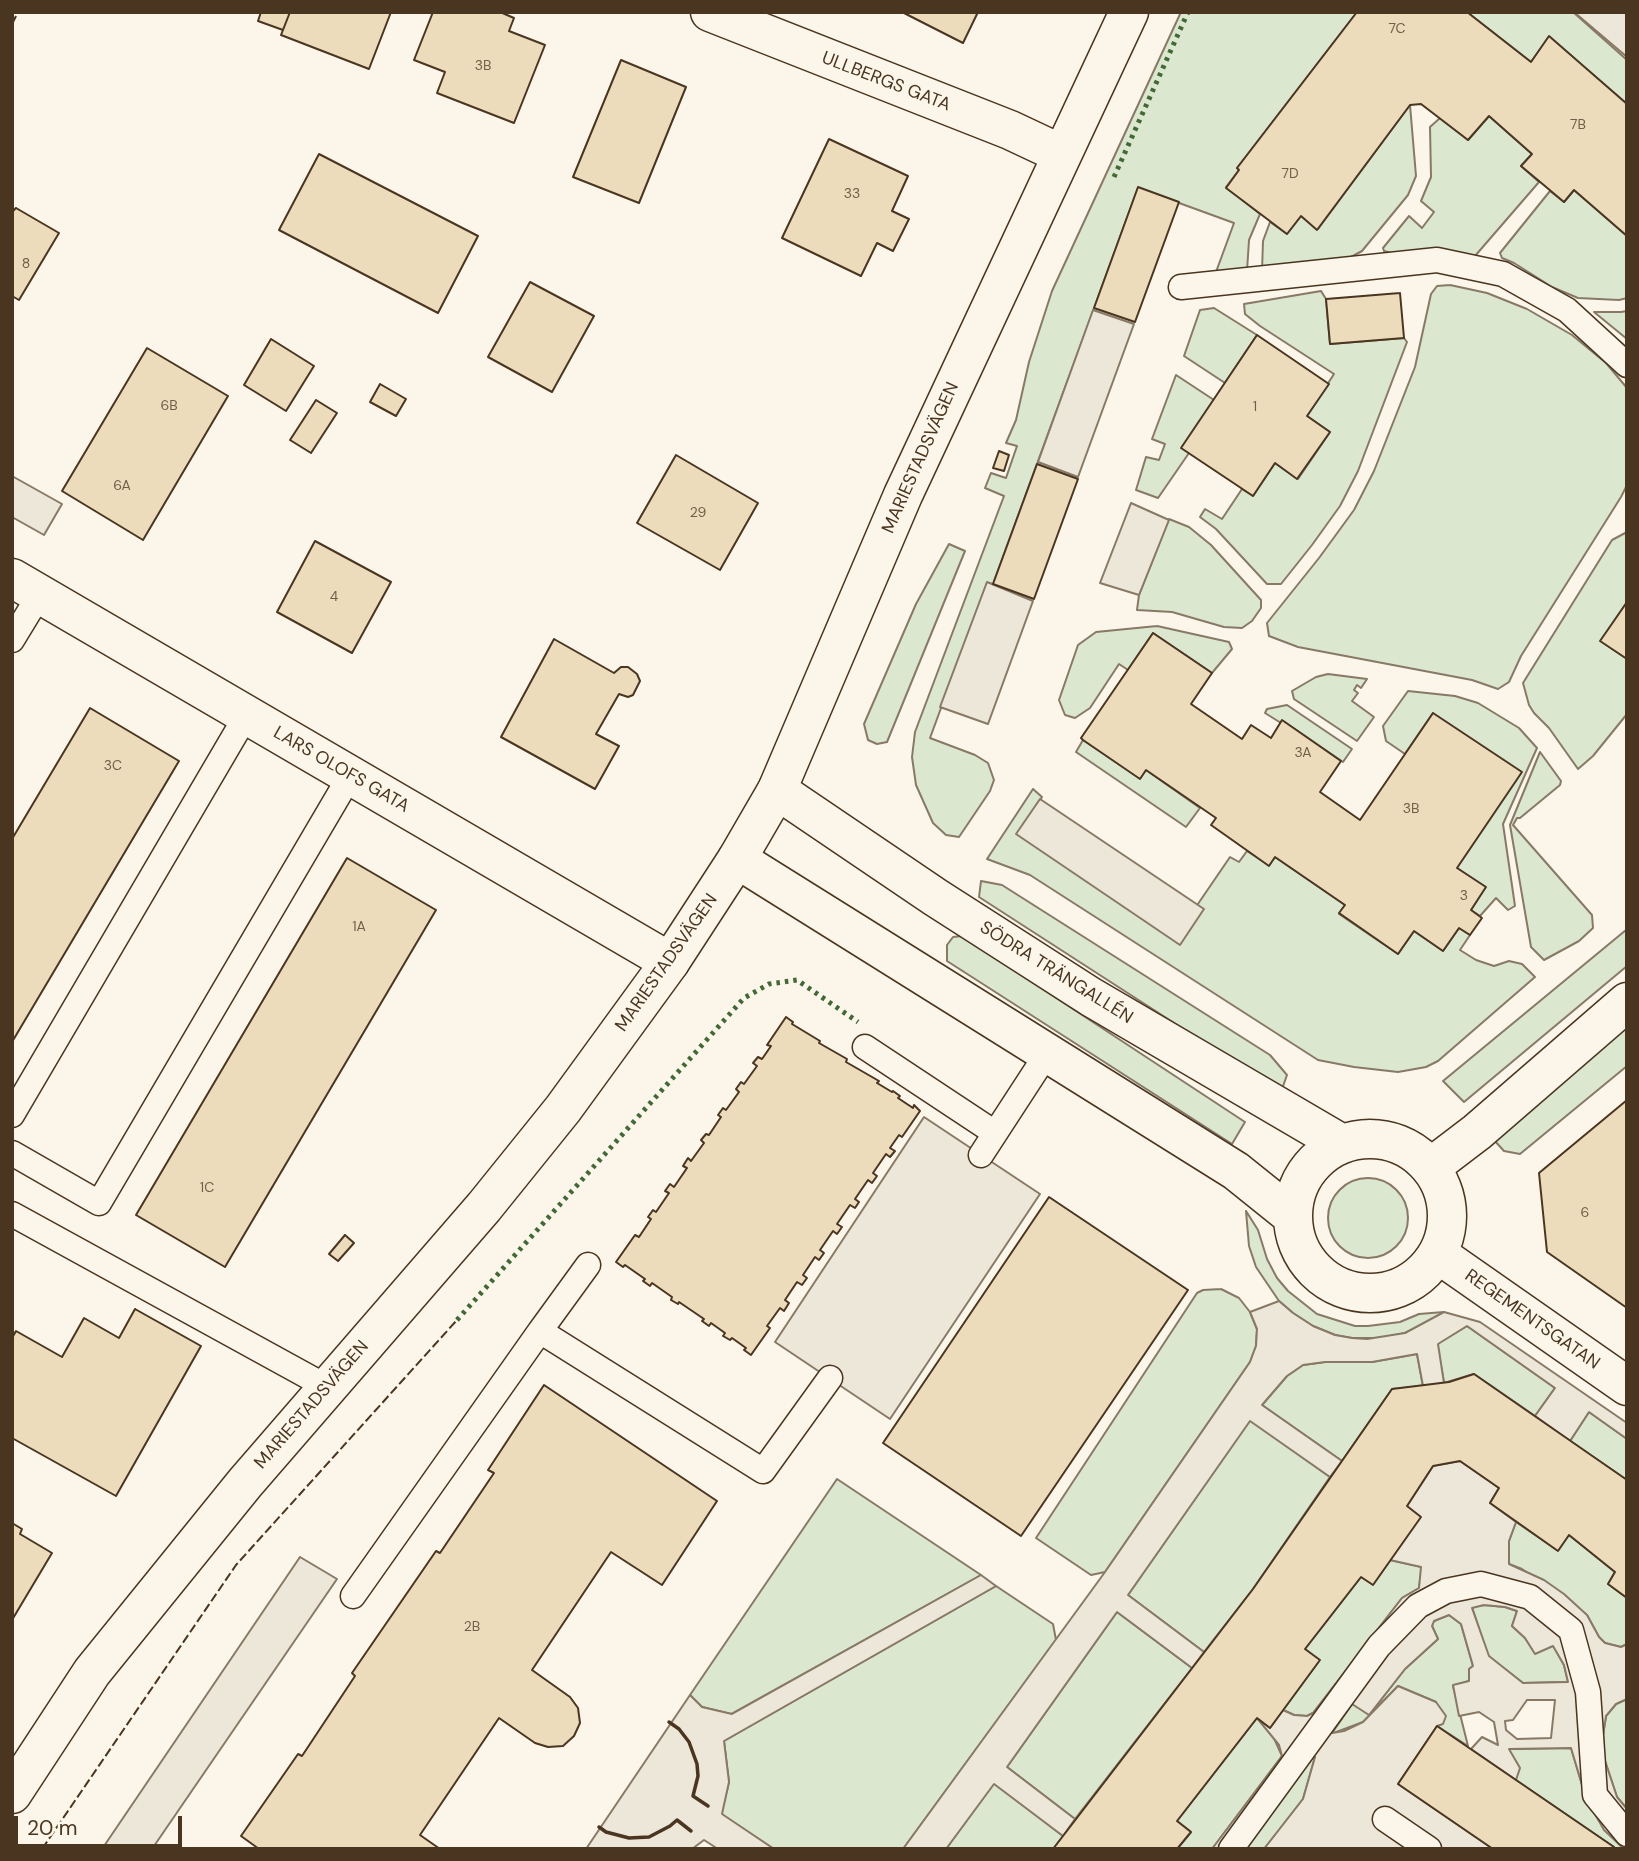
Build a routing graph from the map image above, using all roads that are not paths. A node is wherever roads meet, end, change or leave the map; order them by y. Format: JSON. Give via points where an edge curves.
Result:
{"nodes":[{"id":1,"x":710,"y":12,"type":"edge"},
{"id":2,"x":1129,"y":12,"type":"edge"},
{"id":3,"x":1061,"y":154,"type":"junction"},
{"id":4,"x":1181,"y":287,"type":"dead end"},
{"id":5,"x":1627,"y":365,"type":"edge"},
{"id":6,"x":26,"y":586,"type":"edge"},
{"id":7,"x":12,"y":640,"type":"edge"},
{"id":8,"x":246,"y":716,"type":"junction"},
{"id":9,"x":350,"y":776,"type":"junction"},
{"id":10,"x":777,"y":790,"type":"junction"},
{"id":11,"x":737,"y":859,"type":"junction"},
{"id":12,"x":670,"y":962,"type":"junction"},
{"id":13,"x":1627,"y":1002,"type":"edge"},
{"id":14,"x":865,"y":1047,"type":"dead end"},
{"id":15,"x":1048,"y":1052,"type":"junction"},
{"id":16,"x":12,"y":1115,"type":"edge"},
{"id":17,"x":995,"y":1133,"type":"junction"},
{"id":18,"x":1342,"y":1144,"type":"junction"},
{"id":19,"x":12,"y":1153,"type":"edge"},
{"id":20,"x":981,"y":1155,"type":"dead end"},
{"id":21,"x":1431,"y":1167,"type":"junction"},
{"id":22,"x":12,"y":1214,"type":"edge"},
{"id":23,"x":1292,"y":1216,"type":"junction"},
{"id":24,"x":1438,"y":1254,"type":"junction"},
{"id":25,"x":588,"y":1265,"type":"dead end"},
{"id":26,"x":540,"y":1331,"type":"junction"},
{"id":27,"x":830,"y":1378,"type":"dead end"},
{"id":28,"x":1627,"y":1386,"type":"edge"},
{"id":29,"x":327,"y":1387,"type":"junction"},
{"id":30,"x":353,"y":1596,"type":"dead end"},
{"id":31,"x":12,"y":1794,"type":"edge"},
{"id":32,"x":1385,"y":1819,"type":"dead end"},
{"id":33,"x":1627,"y":1834,"type":"edge"},
{"id":34,"x":1231,"y":1849,"type":"edge"},
{"id":35,"x":1429,"y":1849,"type":"edge"}],
"edges":[{"from":1,"to":3,"type":"street","name":"ULLBERGS GATA"},
{"from":2,"to":3,"type":"street","name":"MARIESTADSVÄGEN"},
{"from":3,"to":10,"type":"street","name":"MARIESTADSVÄGEN","via":[[903,495]]},
{"from":4,"to":5,"type":"lane","via":[[1437,260],[1503,274],[1567,310]]},
{"from":6,"to":7,"type":"lane"},
{"from":6,"to":8,"type":"street","name":"LARS OLOFS GATA"},
{"from":8,"to":9,"type":"street","name":"LARS OLOFS GATA"},
{"from":8,"to":16,"type":"lane"},
{"from":9,"to":12,"type":"street","name":"LARS OLOFS GATA"},
{"from":9,"to":19,"type":"lane","via":[[99,1203]]},
{"from":10,"to":11,"type":"street","name":"MARIESTADSVÄGEN"},
{"from":10,"to":18,"type":"street","name":"SÖDRA TRÄNGALLÉN","via":[[1091,997]]},
{"from":11,"to":12,"type":"street","name":"MARIESTADSVÄGEN"},
{"from":11,"to":15,"type":"street"},
{"from":12,"to":29,"type":"street","name":"MARIESTADSVÄGEN","via":[[484,1207]]},
{"from":13,"to":21,"type":"street"},
{"from":14,"to":17,"type":"lane"},
{"from":15,"to":17,"type":"lane"},
{"from":15,"to":23,"type":"street","via":[[1236,1171]]},
{"from":17,"to":20,"type":"lane"},
{"from":18,"to":21,"type":"street","via":[[1390,1141],[1413,1151]]},
{"from":18,"to":23,"type":"street","via":[[1322,1154],[1306,1172]]},
{"from":21,"to":24,"type":"street","via":[[1443,1187],[1448,1209]]},
{"from":22,"to":29,"type":"lane"},
{"from":23,"to":24,"type":"street","via":[[1295,1238],[1320,1276],[1339,1288],[1362,1294],[1406,1286]]},
{"from":24,"to":28,"type":"street","name":"REGEMENTSGATAN"},
{"from":25,"to":26,"type":"lane"},
{"from":26,"to":27,"type":"lane","via":[[763,1471]]},
{"from":26,"to":30,"type":"lane"},
{"from":29,"to":31,"type":"street","name":"MARIESTADSVÄGEN","via":[[92,1672]]},
{"from":32,"to":35,"type":"lane"},
{"from":33,"to":34,"type":"lane","via":[[1595,1795],[1588,1692],[1571,1630],[1530,1597],[1481,1584],[1446,1591],[1418,1606],[1379,1646]]}]}
